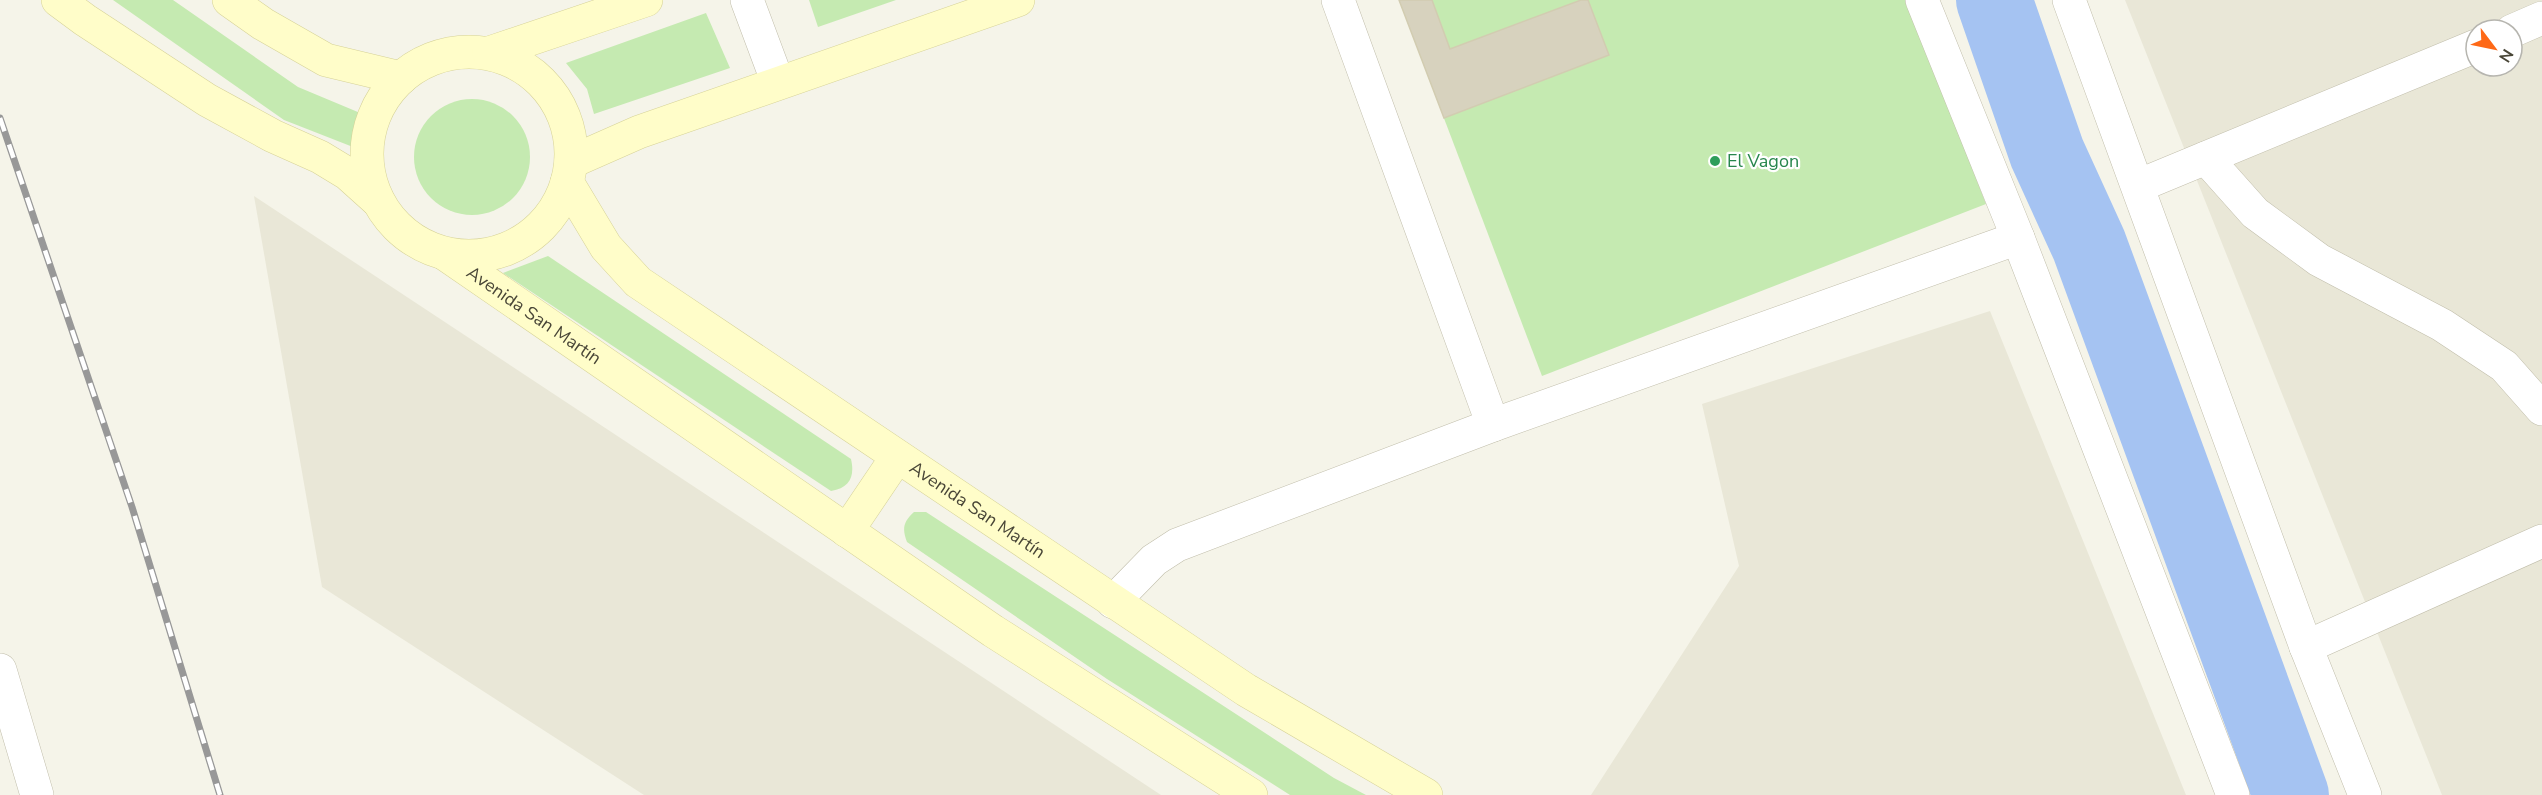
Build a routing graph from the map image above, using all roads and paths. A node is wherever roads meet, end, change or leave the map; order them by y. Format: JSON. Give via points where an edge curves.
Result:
{"nodes":[{"id":1,"x":58,"y":0,"type":"edge"},
{"id":2,"x":229,"y":0,"type":"edge"},
{"id":3,"x":646,"y":0,"type":"edge"},
{"id":4,"x":747,"y":0,"type":"edge"},
{"id":5,"x":1018,"y":0,"type":"edge"},
{"id":6,"x":1338,"y":0,"type":"edge"},
{"id":7,"x":1922,"y":0,"type":"edge"},
{"id":8,"x":2069,"y":0,"type":"edge"},
{"id":9,"x":2542,"y":18,"type":"edge"},
{"id":10,"x":2524,"y":26,"type":"edge"},
{"id":11,"x":2464,"y":51,"type":"edge"},
{"id":12,"x":489,"y":53,"type":"junction"},
{"id":13,"x":401,"y":78,"type":"junction"},
{"id":14,"x":778,"y":83,"type":"junction"},
{"id":15,"x":2206,"y":158,"type":"junction"},
{"id":16,"x":569,"y":172,"type":"junction"},
{"id":17,"x":2139,"y":186,"type":"junction"},
{"id":18,"x":378,"y":201,"type":"junction"},
{"id":19,"x":2018,"y":238,"type":"junction"},
{"id":20,"x":445,"y":254,"type":"junction"},
{"id":21,"x":2542,"y":409,"type":"edge"},
{"id":22,"x":1493,"y":425,"type":"junction"},
{"id":23,"x":897,"y":457,"type":"junction"},
{"id":24,"x":847,"y":531,"type":"junction"},
{"id":25,"x":2542,"y":541,"type":"edge"},
{"id":26,"x":1113,"y":602,"type":"junction"},
{"id":27,"x":2306,"y":646,"type":"junction"},
{"id":28,"x":0,"y":670,"type":"edge"},
{"id":29,"x":37,"y":795,"type":"edge"},
{"id":30,"x":1251,"y":795,"type":"edge"},
{"id":31,"x":1426,"y":795,"type":"edge"},
{"id":32,"x":2233,"y":795,"type":"edge"},
{"id":33,"x":2365,"y":795,"type":"edge"}],
"edges":[{"from":1,"to":18,"type":"street","name":"Avenida San Martín","via":[[207,100],[348,174]]},
{"from":2,"to":13,"type":"street","via":[[262,24],[326,60]]},
{"from":3,"to":12,"type":"street"},
{"from":4,"to":14,"type":"street"},
{"from":5,"to":14,"type":"street"},
{"from":6,"to":22,"type":"street"},
{"from":7,"to":19,"type":"street"},
{"from":8,"to":17,"type":"street"},
{"from":9,"to":10,"type":"street"},
{"from":11,"to":15,"type":"street"},
{"from":12,"to":13,"type":"street","name":"Avenida San Martín","via":[[458,52],[427,61]]},
{"from":12,"to":16,"type":"street","name":"Avenida San Martín","via":[[517,63],[541,81],[559,105],[569,132]]},
{"from":13,"to":18,"type":"street","name":"Avenida San Martín","via":[[380,105],[369,136],[368,170]]},
{"from":14,"to":16,"type":"street","via":[[639,132]]},
{"from":15,"to":17,"type":"street"},
{"from":15,"to":21,"type":"street","via":[[2255,213],[2319,260],[2442,325],[2504,366]]},
{"from":16,"to":20,"type":"street","name":"Avenida San Martín","via":[[560,201],[540,228],[512,247],[479,257]]},
{"from":16,"to":23,"type":"street","name":"Avenida San Martín","via":[[606,246],[638,282]]},
{"from":17,"to":27,"type":"street"},
{"from":18,"to":20,"type":"street","name":"Avenida San Martín","via":[[395,225],[418,243]]},
{"from":19,"to":22,"type":"street"},
{"from":19,"to":32,"type":"street"},
{"from":20,"to":24,"type":"street","name":"Avenida San Martín"},
{"from":22,"to":26,"type":"street","via":[[1177,545],[1154,560]]},
{"from":23,"to":24,"type":"street"},
{"from":23,"to":26,"type":"street","name":"Avenida San Martín"},
{"from":24,"to":30,"type":"street","name":"Avenida San Martín","via":[[1063,677]]},
{"from":25,"to":27,"type":"street"},
{"from":26,"to":31,"type":"street","name":"Avenida San Martín","via":[[1246,690]]},
{"from":27,"to":33,"type":"street"},
{"from":28,"to":29,"type":"street"}]}
